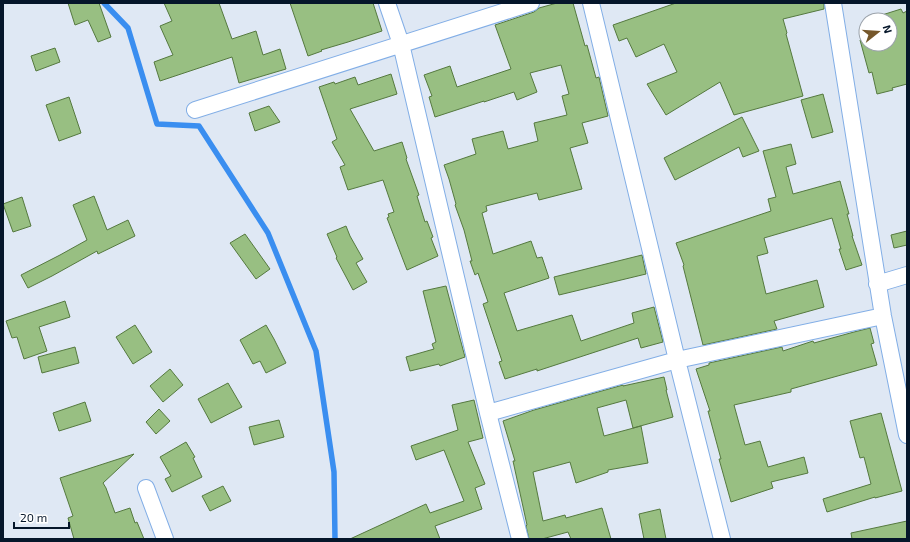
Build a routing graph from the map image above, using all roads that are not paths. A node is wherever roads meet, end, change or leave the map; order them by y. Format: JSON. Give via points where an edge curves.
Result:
{"nodes":[{"id":1,"x":387,"y":3,"type":"edge"},
{"id":2,"x":531,"y":3,"type":"edge"},
{"id":3,"x":591,"y":3,"type":"edge"},
{"id":4,"x":833,"y":3,"type":"edge"},
{"id":5,"x":401,"y":44,"type":"junction"},
{"id":6,"x":195,"y":110,"type":"dead end"},
{"id":7,"x":907,"y":275,"type":"edge"},
{"id":8,"x":877,"y":284,"type":"junction"},
{"id":9,"x":883,"y":316,"type":"junction"},
{"id":10,"x":677,"y":360,"type":"junction"},
{"id":11,"x":488,"y":413,"type":"junction"},
{"id":12,"x":907,"y":435,"type":"edge"},
{"id":13,"x":146,"y":488,"type":"dead end"},
{"id":14,"x":165,"y":539,"type":"edge"},
{"id":15,"x":520,"y":539,"type":"edge"},
{"id":16,"x":722,"y":539,"type":"edge"}],
"edges":[{"from":1,"to":5,"type":"street"},
{"from":2,"to":5,"type":"street"},
{"from":3,"to":10,"type":"street"},
{"from":4,"to":8,"type":"street"},
{"from":5,"to":6,"type":"street"},
{"from":5,"to":11,"type":"street"},
{"from":7,"to":8,"type":"street"},
{"from":8,"to":9,"type":"street"},
{"from":9,"to":10,"type":"street"},
{"from":9,"to":12,"type":"street"},
{"from":10,"to":11,"type":"street"},
{"from":10,"to":16,"type":"street"},
{"from":11,"to":15,"type":"street"},
{"from":13,"to":14,"type":"street"}]}
